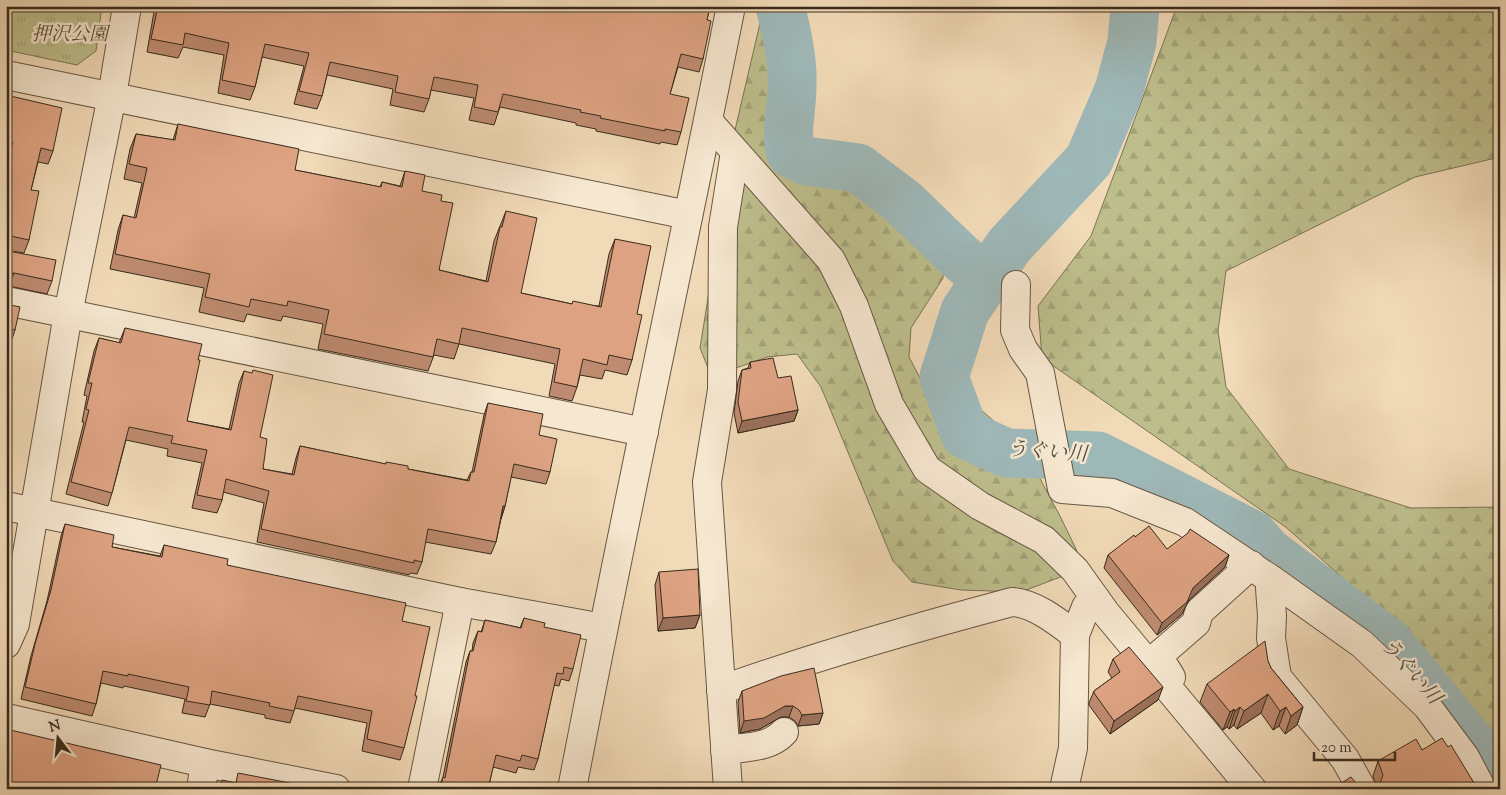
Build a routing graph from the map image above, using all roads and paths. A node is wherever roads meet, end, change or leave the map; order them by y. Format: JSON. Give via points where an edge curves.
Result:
{"nodes":[{"id":1,"x":127,"y":6,"type":"edge"},
{"id":2,"x":728,"y":7,"type":"edge"},
{"id":3,"x":6,"y":75,"type":"edge"},
{"id":4,"x":112,"y":96,"type":"junction"},
{"id":5,"x":709,"y":122,"type":"junction"},
{"id":6,"x":735,"y":152,"type":"junction"},
{"id":7,"x":688,"y":215,"type":"junction"},
{"id":8,"x":1016,"y":285,"type":"dead end"},
{"id":9,"x":6,"y":301,"type":"edge"},
{"id":10,"x":68,"y":314,"type":"junction"},
{"id":11,"x":644,"y":432,"type":"junction"},
{"id":12,"x":6,"y":506,"type":"edge"},
{"id":13,"x":34,"y":512,"type":"junction"},
{"id":14,"x":1261,"y":572,"type":"junction"},
{"id":15,"x":1095,"y":598,"type":"junction"},
{"id":16,"x":460,"y":602,"type":"junction"},
{"id":17,"x":603,"y":628,"type":"junction"},
{"id":18,"x":1075,"y":636,"type":"junction"},
{"id":19,"x":6,"y":644,"type":"edge"},
{"id":20,"x":1166,"y":686,"type":"junction"},
{"id":21,"x":721,"y":690,"type":"junction"},
{"id":22,"x":6,"y":718,"type":"edge"},
{"id":23,"x":784,"y":732,"type":"dead end"},
{"id":24,"x":725,"y":750,"type":"junction"},
{"id":25,"x":203,"y":776,"type":"edge"},
{"id":26,"x":336,"y":789,"type":"edge"},
{"id":27,"x":422,"y":789,"type":"edge"},
{"id":28,"x":572,"y":789,"type":"edge"},
{"id":29,"x":728,"y":789,"type":"edge"},
{"id":30,"x":1064,"y":789,"type":"edge"},
{"id":31,"x":1252,"y":789,"type":"edge"},
{"id":32,"x":1362,"y":789,"type":"edge"},
{"id":33,"x":1482,"y":789,"type":"edge"}],
"edges":[{"from":1,"to":4,"type":"street"},
{"from":2,"to":5,"type":"street"},
{"from":3,"to":4,"type":"street"},
{"from":4,"to":7,"type":"street"},
{"from":4,"to":10,"type":"street"},
{"from":5,"to":6,"type":"street"},
{"from":5,"to":7,"type":"street"},
{"from":6,"to":15,"type":"street","via":[[831,260],[854,306],[889,404],[927,469],[980,506],[1044,540],[1075,570]]},
{"from":6,"to":21,"type":"street","via":[[723,227],[722,390],[707,482]]},
{"from":7,"to":11,"type":"street"},
{"from":8,"to":14,"type":"street","via":[[1015,330],[1023,349],[1040,373],[1062,489],[1112,493],[1185,522]]},
{"from":9,"to":10,"type":"street"},
{"from":10,"to":11,"type":"street"},
{"from":10,"to":13,"type":"street"},
{"from":11,"to":17,"type":"street"},
{"from":12,"to":13,"type":"street"},
{"from":13,"to":16,"type":"street"},
{"from":13,"to":19,"type":"street","via":[[15,624]]},
{"from":14,"to":20,"type":"street","via":[[1199,612],[1196,623],[1158,656],[1171,677]]},
{"from":14,"to":32,"type":"street","via":[[1270,588],[1271,638],[1277,677],[1345,759]]},
{"from":14,"to":33,"type":"street","via":[[1362,644],[1427,706],[1465,757]]},
{"from":15,"to":18,"type":"street","via":[[1086,607]]},
{"from":15,"to":20,"type":"street"},
{"from":16,"to":17,"type":"street"},
{"from":16,"to":27,"type":"street"},
{"from":17,"to":28,"type":"street"},
{"from":18,"to":21,"type":"street","via":[[1053,619],[1020,602],[1012,602],[886,636]]},
{"from":18,"to":30,"type":"street","via":[[1073,748]]},
{"from":20,"to":31,"type":"street"},
{"from":21,"to":24,"type":"street"},
{"from":22,"to":25,"type":"street"},
{"from":23,"to":24,"type":"street","via":[[770,743]]},
{"from":24,"to":29,"type":"street"},
{"from":25,"to":26,"type":"street"}]}
